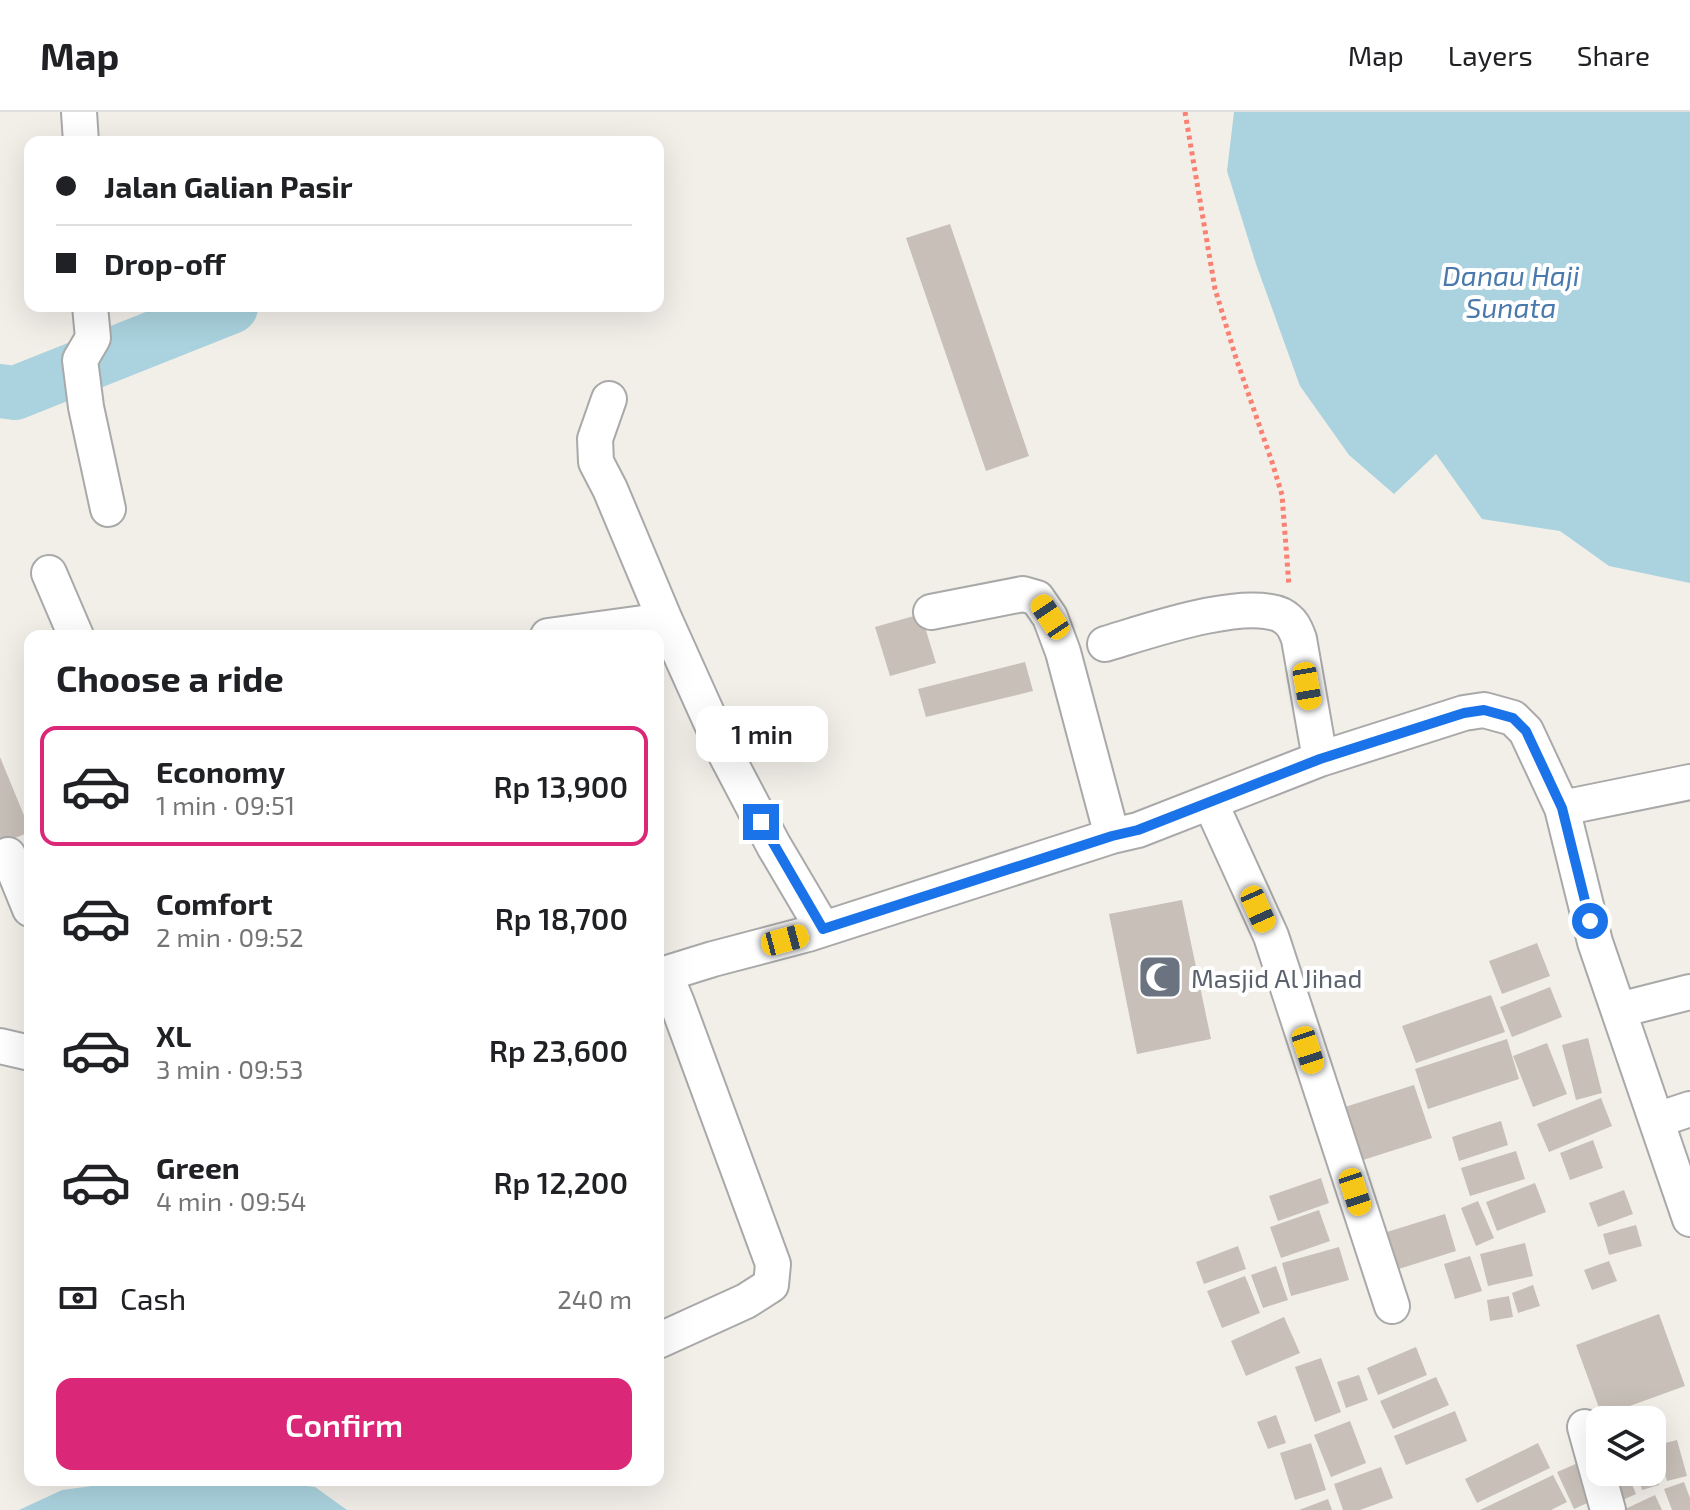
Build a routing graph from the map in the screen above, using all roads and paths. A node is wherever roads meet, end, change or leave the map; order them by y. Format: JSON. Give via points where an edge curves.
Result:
{"nodes":[{"id":1,"x":79,"y":112,"type":"edge"},
{"id":2,"x":1185,"y":112,"type":"edge"},
{"id":3,"x":81,"y":136,"type":"edge"},
{"id":4,"x":91,"y":312,"type":"edge"},
{"id":5,"x":609,"y":399,"type":"dead end"},
{"id":6,"x":108,"y":509,"type":"dead end"},
{"id":7,"x":49,"y":573,"type":"dead end"},
{"id":8,"x":931,"y":612,"type":"dead end"},
{"id":9,"x":665,"y":620,"type":"junction"},
{"id":10,"x":1294,"y":625,"type":"junction"},
{"id":11,"x":73,"y":630,"type":"edge"},
{"id":12,"x":592,"y":630,"type":"edge"},
{"id":13,"x":1105,"y":644,"type":"dead end"},
{"id":14,"x":1320,"y":759,"type":"junction"},
{"id":15,"x":1690,"y":782,"type":"edge"},
{"id":16,"x":1210,"y":802,"type":"junction"},
{"id":17,"x":1562,"y":808,"type":"junction"},
{"id":18,"x":1112,"y":836,"type":"junction"},
{"id":19,"x":8,"y":855,"type":"dead end"},
{"id":20,"x":24,"y":894,"type":"edge"},
{"id":21,"x":823,"y":929,"type":"junction"},
{"id":22,"x":664,"y":974,"type":"edge"},
{"id":23,"x":664,"y":980,"type":"edge"},
{"id":24,"x":1690,"y":992,"type":"edge"},
{"id":25,"x":1619,"y":1010,"type":"junction"},
{"id":26,"x":0,"y":1046,"type":"edge"},
{"id":27,"x":24,"y":1052,"type":"edge"},
{"id":28,"x":1690,"y":1109,"type":"edge"},
{"id":29,"x":1657,"y":1120,"type":"junction"},
{"id":30,"x":1690,"y":1219,"type":"edge"},
{"id":31,"x":1392,"y":1306,"type":"dead end"},
{"id":32,"x":664,"y":1338,"type":"edge"},
{"id":33,"x":1585,"y":1427,"type":"dead end"},
{"id":34,"x":1608,"y":1510,"type":"edge"}],
"edges":[{"from":1,"to":3,"type":"street"},
{"from":2,"to":10,"type":"path","via":[[1215,289],[1282,495]]},
{"from":4,"to":6,"type":"street","via":[[93,338],[81,368]]},
{"from":5,"to":9,"type":"street","via":[[595,439],[596,462]]},
{"from":7,"to":11,"type":"street"},
{"from":8,"to":18,"type":"street","via":[[1023,594],[1037,598],[1063,652]]},
{"from":9,"to":12,"type":"street"},
{"from":9,"to":21,"type":"street","via":[[724,751]]},
{"from":10,"to":13,"type":"street","via":[[1258,610],[1205,615]]},
{"from":10,"to":14,"type":"street"},
{"from":14,"to":16,"type":"street"},
{"from":14,"to":17,"type":"street","via":[[1484,710],[1513,718],[1526,731]]},
{"from":15,"to":17,"type":"street"},
{"from":16,"to":18,"type":"street"},
{"from":16,"to":31,"type":"street","via":[[1271,936]]},
{"from":17,"to":25,"type":"street","via":[[1595,942]]},
{"from":18,"to":21,"type":"street"},
{"from":19,"to":20,"type":"street"},
{"from":21,"to":22,"type":"street"},
{"from":23,"to":32,"type":"street","via":[[773,1264],[771,1285]]},
{"from":24,"to":25,"type":"street"},
{"from":25,"to":29,"type":"street"},
{"from":26,"to":27,"type":"street"},
{"from":28,"to":29,"type":"street"},
{"from":29,"to":30,"type":"street"},
{"from":33,"to":34,"type":"street"}]}
